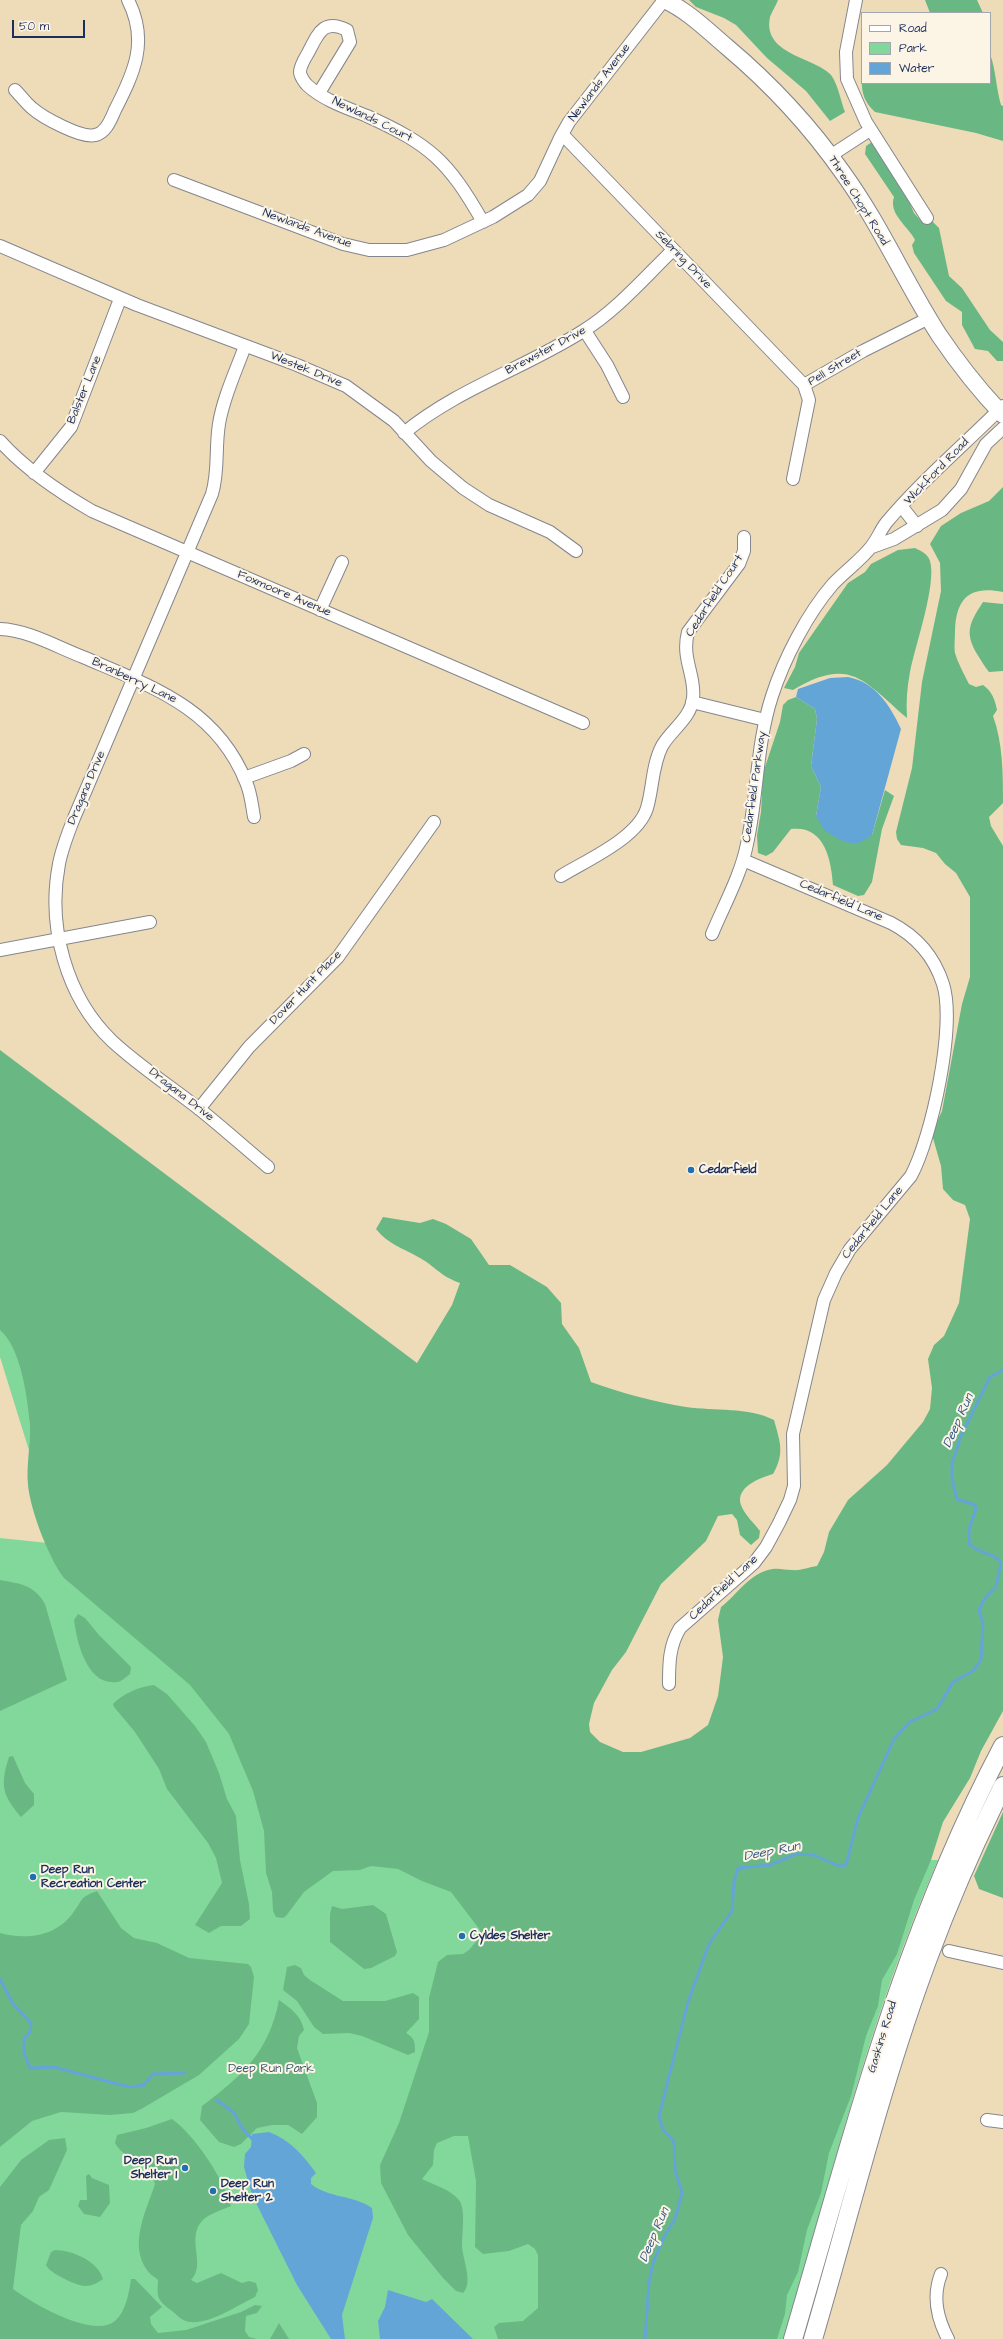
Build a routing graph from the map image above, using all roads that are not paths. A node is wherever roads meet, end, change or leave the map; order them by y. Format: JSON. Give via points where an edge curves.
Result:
{"nodes":[{"id":1,"x":128,"y":0,"type":"edge"},
{"id":2,"x":664,"y":0,"type":"edge"},
{"id":3,"x":856,"y":0,"type":"edge"},
{"id":4,"x":15,"y":90,"type":"dead end"},
{"id":5,"x":320,"y":93,"type":"junction"},
{"id":6,"x":870,"y":130,"type":"junction"},
{"id":7,"x":562,"y":134,"type":"junction"},
{"id":8,"x":830,"y":156,"type":"junction"},
{"id":9,"x":174,"y":180,"type":"dead end"},
{"id":10,"x":927,"y":218,"type":"dead end"},
{"id":11,"x":483,"y":222,"type":"junction"},
{"id":12,"x":0,"y":246,"type":"edge"},
{"id":13,"x":673,"y":250,"type":"junction"},
{"id":14,"x":120,"y":299,"type":"junction"},
{"id":15,"x":929,"y":318,"type":"junction"},
{"id":16,"x":585,"y":330,"type":"junction"},
{"id":17,"x":245,"y":346,"type":"junction"},
{"id":18,"x":804,"y":385,"type":"junction"},
{"id":19,"x":623,"y":397,"type":"dead end"},
{"id":20,"x":1002,"y":411,"type":"edge"},
{"id":21,"x":1003,"y":428,"type":"edge"},
{"id":22,"x":404,"y":433,"type":"junction"},
{"id":23,"x":0,"y":441,"type":"edge"},
{"id":24,"x":34,"y":473,"type":"junction"},
{"id":25,"x":794,"y":479,"type":"dead end"},
{"id":26,"x":902,"y":507,"type":"junction"},
{"id":27,"x":916,"y":526,"type":"junction"},
{"id":28,"x":744,"y":537,"type":"dead end"},
{"id":29,"x":872,"y":547,"type":"junction"},
{"id":30,"x":576,"y":551,"type":"dead end"},
{"id":31,"x":187,"y":553,"type":"junction"},
{"id":32,"x":342,"y":562,"type":"dead end"},
{"id":33,"x":320,"y":610,"type":"junction"},
{"id":34,"x":0,"y":629,"type":"edge"},
{"id":35,"x":133,"y":679,"type":"junction"},
{"id":36,"x":692,"y":702,"type":"junction"},
{"id":37,"x":765,"y":720,"type":"junction"},
{"id":38,"x":583,"y":723,"type":"dead end"},
{"id":39,"x":304,"y":754,"type":"dead end"},
{"id":40,"x":244,"y":778,"type":"junction"},
{"id":41,"x":254,"y":817,"type":"dead end"},
{"id":42,"x":434,"y":822,"type":"dead end"},
{"id":43,"x":743,"y":860,"type":"junction"},
{"id":44,"x":561,"y":876,"type":"dead end"},
{"id":45,"x":150,"y":922,"type":"dead end"},
{"id":46,"x":712,"y":934,"type":"dead end"},
{"id":47,"x":60,"y":940,"type":"junction"},
{"id":48,"x":0,"y":950,"type":"edge"},
{"id":49,"x":199,"y":1109,"type":"junction"},
{"id":50,"x":268,"y":1167,"type":"dead end"},
{"id":51,"x":669,"y":1684,"type":"dead end"},
{"id":52,"x":1003,"y":1746,"type":"edge"},
{"id":53,"x":1003,"y":1786,"type":"edge"},
{"id":54,"x":949,"y":1951,"type":"dead end"},
{"id":55,"x":1003,"y":1963,"type":"edge"},
{"id":56,"x":987,"y":2120,"type":"dead end"},
{"id":57,"x":1003,"y":2122,"type":"edge"},
{"id":58,"x":941,"y":2274,"type":"dead end"},
{"id":59,"x":793,"y":2339,"type":"edge"},
{"id":60,"x":813,"y":2339,"type":"edge"},
{"id":61,"x":948,"y":2339,"type":"edge"}],
"edges":[{"from":1,"to":4,"type":"street","via":[[135,20],[137,56],[132,77],[109,123],[101,133],[90,136],[73,131],[37,112]]},
{"from":2,"to":7,"type":"street","name":"Newlands Avenue"},
{"from":2,"to":8,"type":"main road","name":"Three Chopt Road","via":[[704,28],[757,74],[800,118]]},
{"from":3,"to":6,"type":"street","via":[[846,52],[846,79]]},
{"from":5,"to":5,"type":"street","name":"Newlands Court","via":[[307,85],[300,73],[301,66],[320,30],[328,26],[338,26],[347,30],[350,42]]},
{"from":5,"to":11,"type":"street","name":"Newlands Court","via":[[333,102],[409,136],[426,147],[456,176]]},
{"from":6,"to":8,"type":"street"},
{"from":6,"to":10,"type":"street"},
{"from":7,"to":11,"type":"street","name":"Newlands Avenue","via":[[540,181],[528,195]]},
{"from":7,"to":13,"type":"street","name":"Sebring Drive"},
{"from":8,"to":15,"type":"main road","name":"Three Chopt Road","via":[[865,208]]},
{"from":9,"to":11,"type":"street","name":"Newlands Avenue","via":[[343,244],[369,250],[391,251],[423,247]]},
{"from":12,"to":14,"type":"street","name":"Westek Drive"},
{"from":13,"to":16,"type":"street","name":"Brewster Drive","via":[[628,294]]},
{"from":13,"to":18,"type":"street","name":"Sebring Drive"},
{"from":14,"to":17,"type":"street","name":"Westek Drive"},
{"from":14,"to":24,"type":"street","name":"Balster Lane","via":[[71,427]]},
{"from":15,"to":18,"type":"street","name":"Pell Street","via":[[863,351]]},
{"from":15,"to":20,"type":"main road","name":"Three Chopt Road","via":[[954,356]]},
{"from":16,"to":19,"type":"street"},
{"from":16,"to":22,"type":"street","name":"Brewster Drive","via":[[443,406]]},
{"from":17,"to":22,"type":"street","name":"Westek Drive","via":[[346,386],[371,403]]},
{"from":17,"to":31,"type":"street","name":"Dragana Drive","via":[[220,418],[216,480]]},
{"from":18,"to":25,"type":"street","name":"Pell Street","via":[[809,400]]},
{"from":20,"to":26,"type":"street","name":"Wickford Road","via":[[933,472]]},
{"from":21,"to":27,"type":"street","name":"Wickford Road","via":[[986,444],[952,501],[933,517]]},
{"from":22,"to":30,"type":"street","name":"Westek Drive","via":[[447,476],[474,496],[517,519],[550,532]]},
{"from":23,"to":24,"type":"street","name":"Foxmoore Avenue"},
{"from":24,"to":31,"type":"street","name":"Foxmoore Avenue","via":[[92,512]]},
{"from":26,"to":27,"type":"street","name":"Wickford Road"},
{"from":26,"to":29,"type":"street","name":"Cedarfield Parkway","via":[[882,529]]},
{"from":27,"to":29,"type":"street","name":"Cedarfield Parkway","via":[[894,539]]},
{"from":28,"to":36,"type":"street","name":"Cedarfield Court","via":[[744,551],[739,564],[688,632],[685,645],[693,692]]},
{"from":29,"to":37,"type":"street","name":"Cedarfield Parkway","via":[[832,585],[813,614],[787,659]]},
{"from":31,"to":33,"type":"street","name":"Foxmoore Avenue"},
{"from":31,"to":35,"type":"street","name":"Dragana Drive"},
{"from":32,"to":33,"type":"street"},
{"from":33,"to":38,"type":"street","name":"Foxmoore Avenue"},
{"from":34,"to":35,"type":"street","name":"Branberry Lane","via":[[34,637]]},
{"from":35,"to":40,"type":"street","name":"Branberry Lane","via":[[179,701],[202,719],[227,749]]},
{"from":35,"to":47,"type":"street","name":"Dragana Drive","via":[[64,845],[56,890]]},
{"from":36,"to":37,"type":"street"},
{"from":36,"to":44,"type":"street","name":"Cedarfield Court","via":[[687,714],[657,756],[648,806],[637,827]]},
{"from":37,"to":43,"type":"street","name":"Cedarfield Parkway","via":[[752,817]]},
{"from":39,"to":40,"type":"street"},
{"from":40,"to":41,"type":"street","name":"Branberry Lane"},
{"from":42,"to":49,"type":"street","name":"Dover Hunt Place","via":[[338,957],[249,1047]]},
{"from":43,"to":46,"type":"street","name":"Cedarfield Parkway"},
{"from":43,"to":51,"type":"street","name":"Cedarfield Lane","via":[[891,923],[911,935],[929,956],[943,984],[946,996],[946,1032],[938,1092],[918,1163],[911,1176],[850,1250],[836,1273],[822,1307],[793,1434],[795,1477],[790,1500],[760,1556],[680,1628],[672,1643]]},
{"from":45,"to":47,"type":"street"},
{"from":47,"to":48,"type":"street"},
{"from":47,"to":49,"type":"street","name":"Dragana Drive","via":[[75,988],[96,1023],[129,1055]]},
{"from":49,"to":50,"type":"street","name":"Dragana Drive"},
{"from":52,"to":59,"type":"main road","name":"Gaskins Road","via":[[943,1871],[897,1992]]},
{"from":53,"to":60,"type":"main road","name":"Gaskins Road","via":[[952,1896],[901,2037]]},
{"from":54,"to":55,"type":"street"},
{"from":56,"to":57,"type":"street"},
{"from":58,"to":61,"type":"street","via":[[935,2298],[942,2327]]}]}
